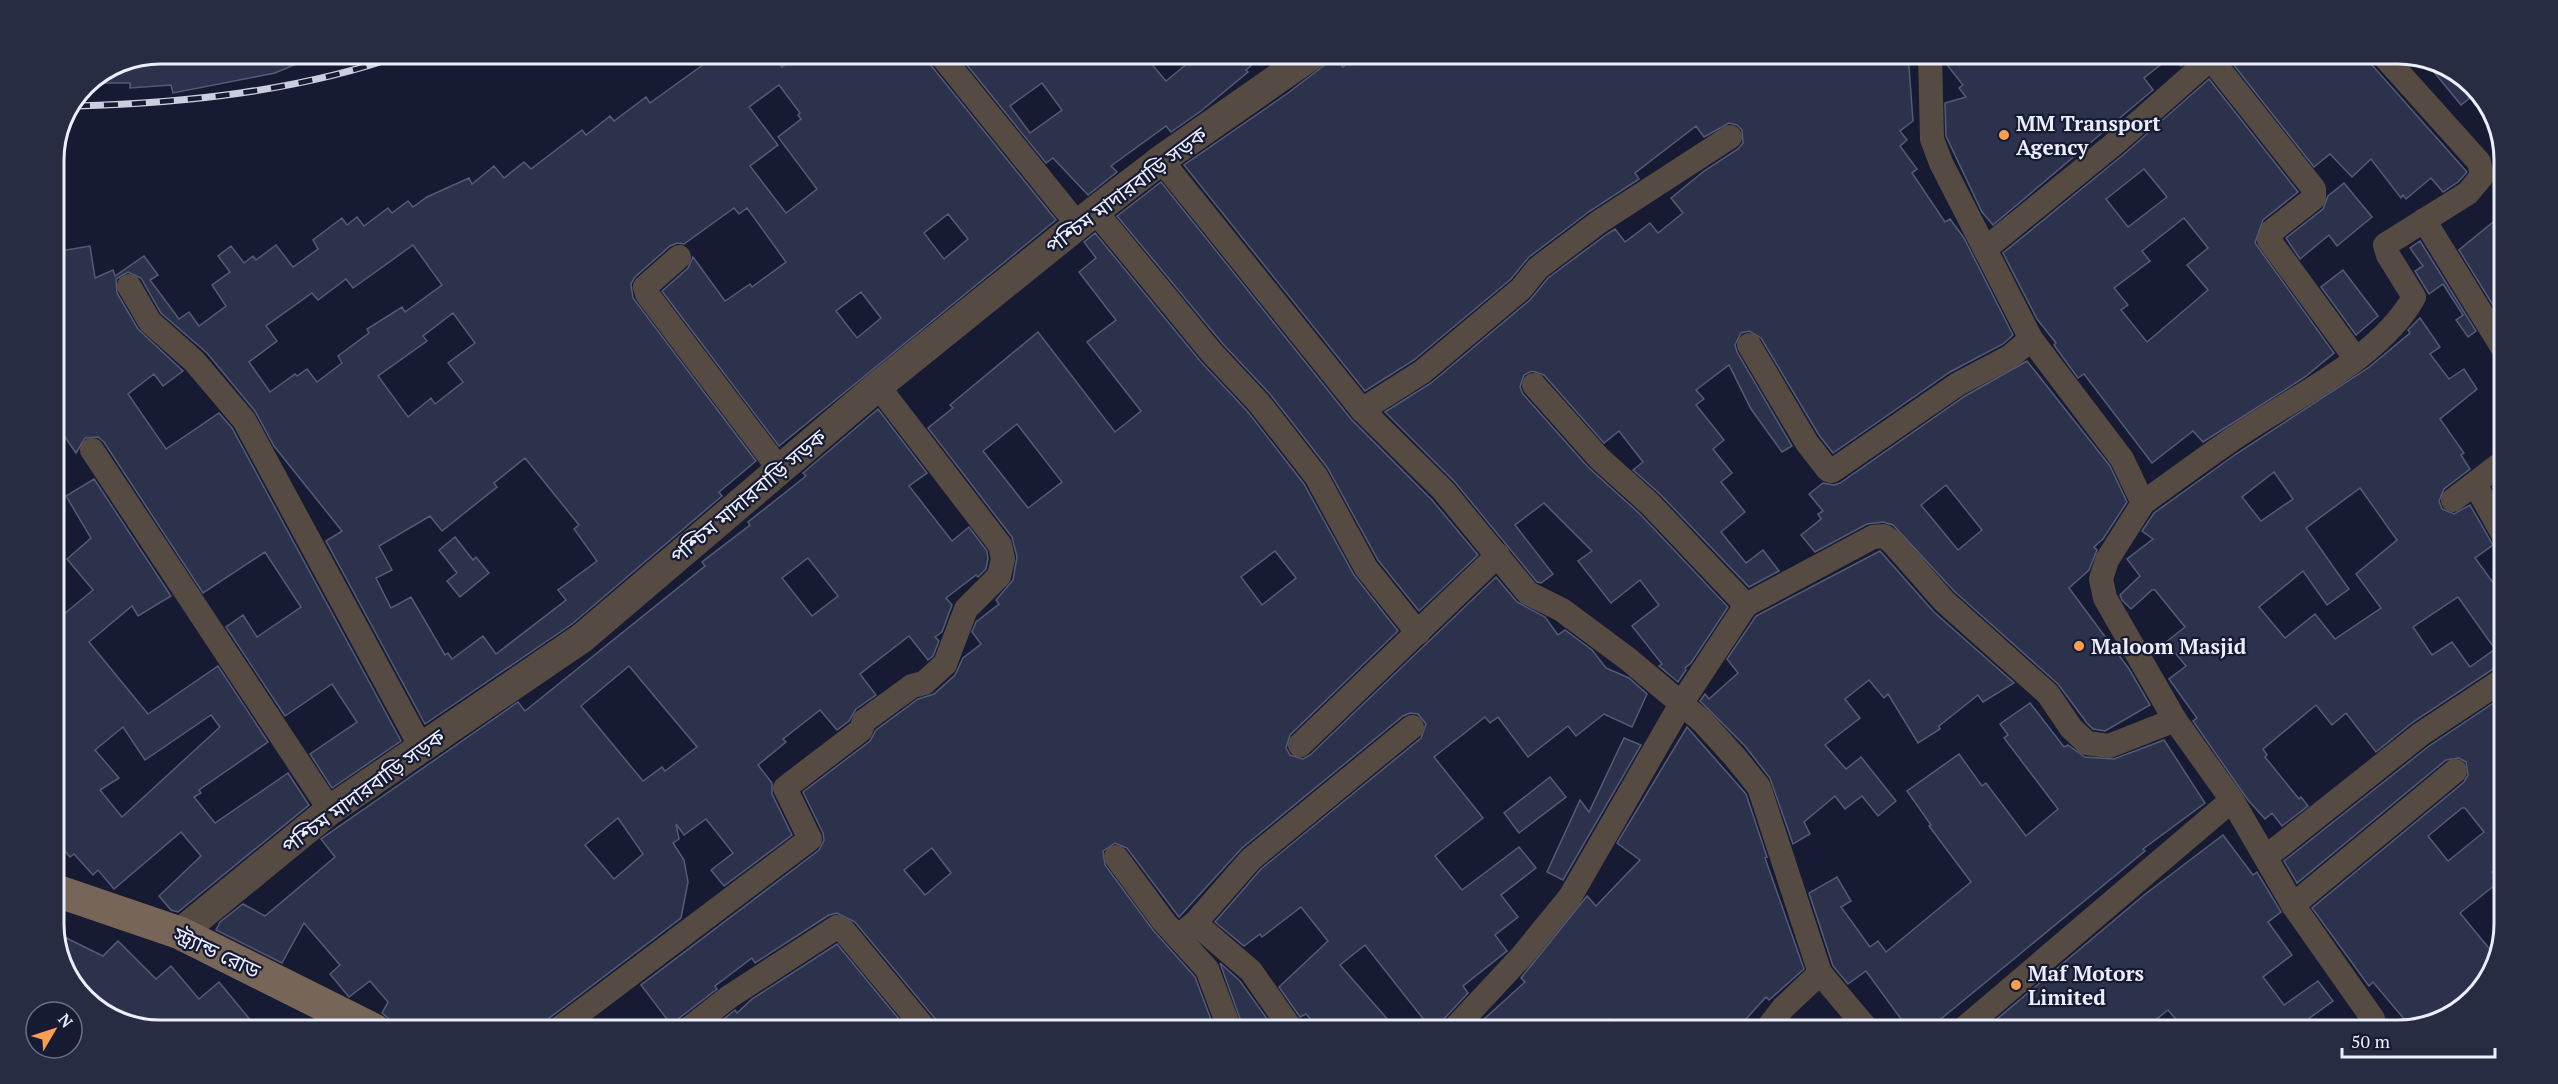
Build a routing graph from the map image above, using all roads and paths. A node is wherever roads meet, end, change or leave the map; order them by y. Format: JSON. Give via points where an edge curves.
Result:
{"nodes":[{"id":1,"x":949,"y":64,"type":"edge"},
{"id":2,"x":1299,"y":64,"type":"edge"},
{"id":3,"x":1930,"y":64,"type":"edge"},
{"id":4,"x":2205,"y":64,"type":"edge"},
{"id":5,"x":2220,"y":64,"type":"edge"},
{"id":6,"x":2391,"y":64,"type":"edge"},
{"id":7,"x":1730,"y":137,"type":"dead end"},
{"id":8,"x":1161,"y":160,"type":"junction"},
{"id":9,"x":1087,"y":218,"type":"junction"},
{"id":10,"x":2424,"y":220,"type":"junction"},
{"id":11,"x":1985,"y":249,"type":"junction"},
{"id":12,"x":679,"y":257,"type":"dead end"},
{"id":13,"x":129,"y":286,"type":"dead end"},
{"id":14,"x":2493,"y":333,"type":"edge"},
{"id":15,"x":2031,"y":339,"type":"junction"},
{"id":16,"x":1749,"y":345,"type":"dead end"},
{"id":17,"x":2356,"y":359,"type":"junction"},
{"id":18,"x":1534,"y":385,"type":"dead end"},
{"id":19,"x":878,"y":386,"type":"junction"},
{"id":20,"x":1362,"y":410,"type":"junction"},
{"id":21,"x":92,"y":450,"type":"dead end"},
{"id":22,"x":2493,"y":469,"type":"edge"},
{"id":23,"x":780,"y":470,"type":"junction"},
{"id":24,"x":2475,"y":484,"type":"junction"},
{"id":25,"x":2453,"y":500,"type":"dead end"},
{"id":26,"x":2143,"y":503,"type":"junction"},
{"id":27,"x":2493,"y":517,"type":"edge"},
{"id":28,"x":1498,"y":555,"type":"junction"},
{"id":29,"x":1746,"y":605,"type":"junction"},
{"id":30,"x":1418,"y":633,"type":"junction"},
{"id":31,"x":2494,"y":686,"type":"edge"},
{"id":32,"x":1681,"y":704,"type":"junction"},
{"id":33,"x":2175,"y":720,"type":"junction"},
{"id":34,"x":1412,"y":727,"type":"dead end"},
{"id":35,"x":1300,"y":745,"type":"dead end"},
{"id":36,"x":422,"y":749,"type":"junction"},
{"id":37,"x":2455,"y":771,"type":"dead end"},
{"id":38,"x":2232,"y":800,"type":"junction"},
{"id":39,"x":330,"y":810,"type":"junction"},
{"id":40,"x":1116,"y":857,"type":"dead end"},
{"id":41,"x":2266,"y":857,"type":"junction"},
{"id":42,"x":65,"y":894,"type":"edge"},
{"id":43,"x":2293,"y":905,"type":"junction"},
{"id":44,"x":1187,"y":929,"type":"junction"},
{"id":45,"x":180,"y":933,"type":"junction"},
{"id":46,"x":1820,"y":973,"type":"junction"},
{"id":47,"x":354,"y":1020,"type":"edge"},
{"id":48,"x":570,"y":1020,"type":"edge"},
{"id":49,"x":700,"y":1020,"type":"edge"},
{"id":50,"x":918,"y":1020,"type":"edge"},
{"id":51,"x":1226,"y":1020,"type":"edge"},
{"id":52,"x":1285,"y":1020,"type":"edge"},
{"id":53,"x":1462,"y":1020,"type":"edge"},
{"id":54,"x":1774,"y":1020,"type":"edge"},
{"id":55,"x":1860,"y":1020,"type":"edge"},
{"id":56,"x":1974,"y":1020,"type":"edge"},
{"id":57,"x":2373,"y":1020,"type":"edge"}],
"edges":[{"from":1,"to":9,"type":"street"},
{"from":2,"to":8,"type":"street","name":"পশ্চিম মাদারবাড়ি সড়ক"},
{"from":3,"to":11,"type":"street","via":[[1932,139]]},
{"from":4,"to":11,"type":"street"},
{"from":5,"to":17,"type":"street","via":[[2314,189],[2314,198],[2272,231],[2269,240]]},
{"from":6,"to":10,"type":"street","via":[[2479,162],[2482,177],[2468,193]]},
{"from":7,"to":20,"type":"street","via":[[1599,222],[1538,268],[1521,289],[1422,372]]},
{"from":8,"to":9,"type":"street","name":"পশ্চিম মাদারবাড়ি সড়ক"},
{"from":8,"to":20,"type":"street"},
{"from":9,"to":19,"type":"street","name":"পশ্চিম মাদারবাড়ি সড়ক"},
{"from":9,"to":30,"type":"street","via":[[1259,404],[1316,476],[1366,568]]},
{"from":10,"to":14,"type":"street"},
{"from":10,"to":17,"type":"street","via":[[2385,245],[2414,297],[2403,317]]},
{"from":11,"to":15,"type":"street"},
{"from":12,"to":23,"type":"street","via":[[649,281],[645,287],[647,294]]},
{"from":13,"to":36,"type":"street","via":[[150,322],[194,361],[244,420]]},
{"from":15,"to":16,"type":"street","via":[[2011,356],[1958,384],[1832,471],[1807,443]]},
{"from":15,"to":26,"type":"street","via":[[2122,459]]},
{"from":17,"to":26,"type":"street","via":[[2238,434]]},
{"from":18,"to":29,"type":"street","via":[[1599,458],[1650,504]]},
{"from":19,"to":23,"type":"street","name":"পশ্চিম মাদারবাড়ি সড়ক"},
{"from":19,"to":48,"type":"street","via":[[1000,546],[1003,559],[999,576],[966,609],[945,664],[924,683],[912,686],[864,721],[861,730],[784,788],[810,839]]},
{"from":20,"to":28,"type":"street","via":[[1443,490]]},
{"from":21,"to":39,"type":"street"},
{"from":22,"to":24,"type":"street"},
{"from":23,"to":36,"type":"street","name":"পশ্চিম মাদারবাড়ি সড়ক","via":[[582,638]]},
{"from":24,"to":25,"type":"street"},
{"from":24,"to":27,"type":"street"},
{"from":26,"to":33,"type":"street","via":[[2107,560],[2100,579],[2105,598]]},
{"from":28,"to":30,"type":"street"},
{"from":28,"to":32,"type":"street","via":[[1528,593],[1562,610]]},
{"from":29,"to":32,"type":"street"},
{"from":29,"to":33,"type":"street","via":[[1874,537],[1884,536],[1944,601],[2048,694],[2087,743],[2109,746]]},
{"from":30,"to":35,"type":"street"},
{"from":31,"to":41,"type":"street","via":[[2421,734]]},
{"from":32,"to":46,"type":"street","via":[[1702,721],[1759,787]]},
{"from":32,"to":53,"type":"street","via":[[1570,897]]},
{"from":33,"to":38,"type":"street"},
{"from":34,"to":44,"type":"street","via":[[1251,859]]},
{"from":36,"to":39,"type":"street","name":"পশ্চিম মাদারবাড়ি সড়ক"},
{"from":37,"to":43,"type":"street"},
{"from":38,"to":41,"type":"street"},
{"from":38,"to":56,"type":"street"},
{"from":39,"to":45,"type":"street","name":"পশ্চিম মাদারবাড়ি সড়ক"},
{"from":40,"to":44,"type":"street"},
{"from":41,"to":43,"type":"street"},
{"from":42,"to":45,"type":"main road","name":"স্ট্র্যান্ড রোড"},
{"from":43,"to":57,"type":"street"},
{"from":44,"to":51,"type":"street","via":[[1208,969]]},
{"from":44,"to":52,"type":"street","via":[[1251,971]]},
{"from":45,"to":47,"type":"main road","name":"স্ট্র্যান্ড রোড"},
{"from":46,"to":54,"type":"street"},
{"from":46,"to":55,"type":"street"},
{"from":49,"to":50,"type":"street","via":[[837,927]]}]}
